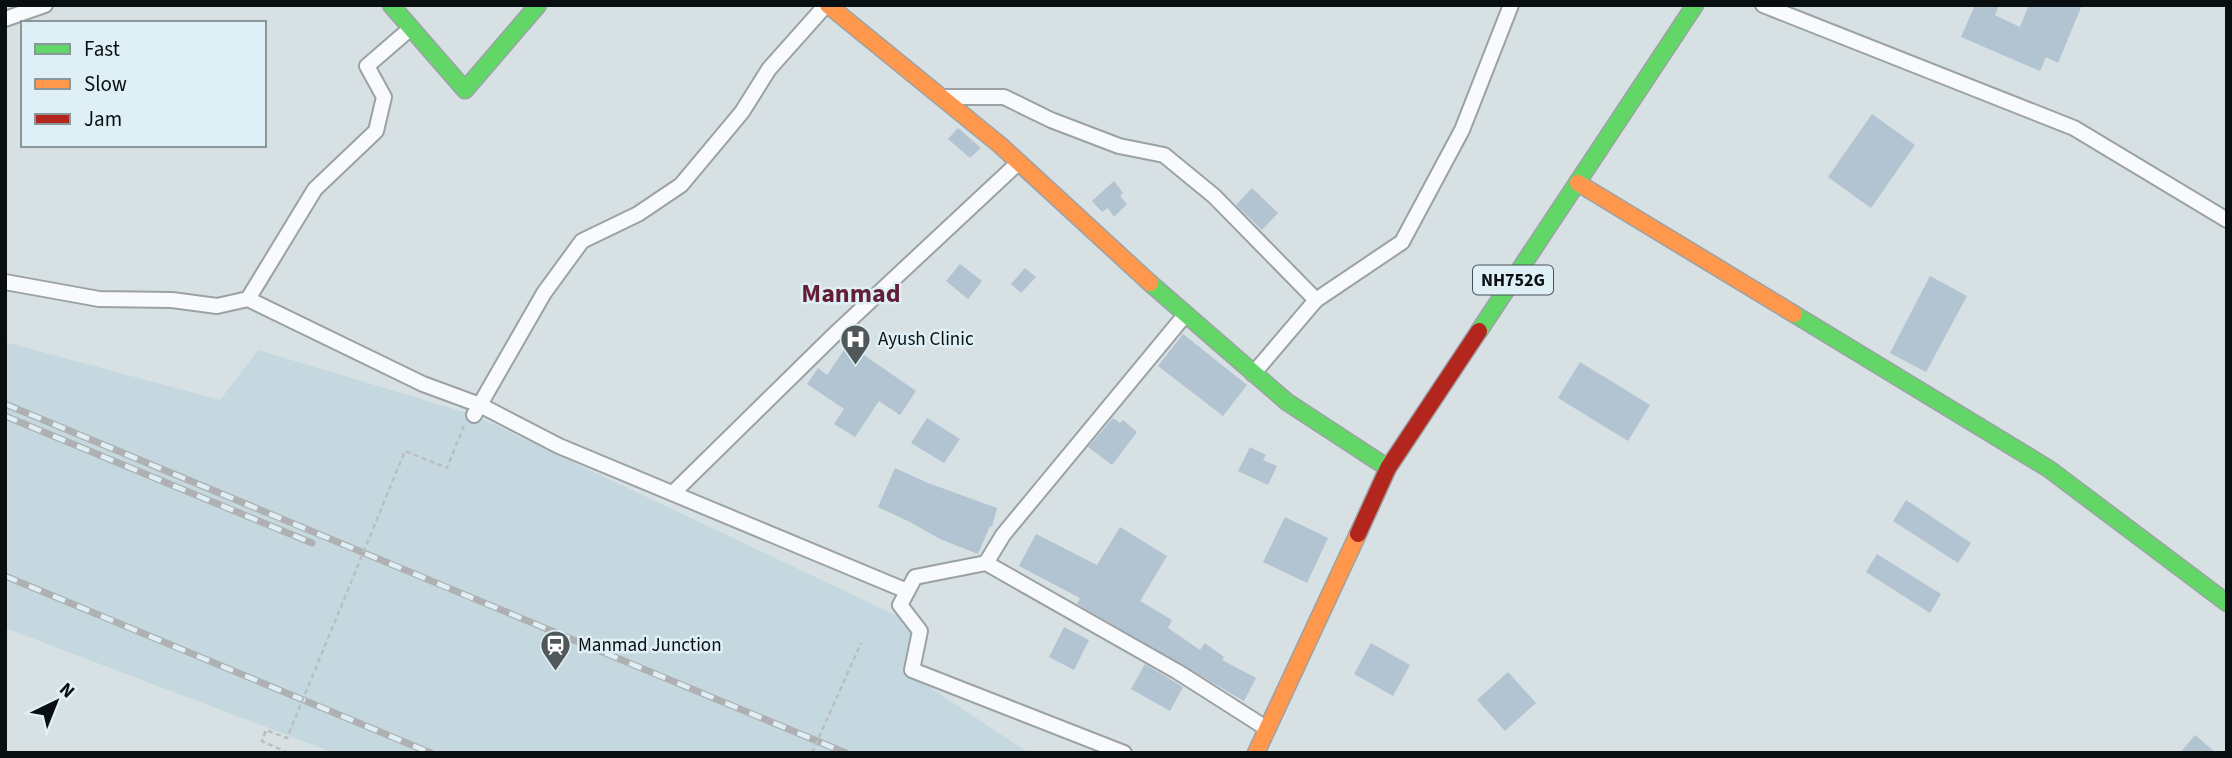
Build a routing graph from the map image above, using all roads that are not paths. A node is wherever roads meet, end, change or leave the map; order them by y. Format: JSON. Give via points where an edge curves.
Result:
{"nodes":[{"id":1,"x":45,"y":5,"type":"edge"},
{"id":2,"x":391,"y":5,"type":"edge"},
{"id":3,"x":538,"y":5,"type":"edge"},
{"id":4,"x":827,"y":5,"type":"edge"},
{"id":5,"x":1511,"y":5,"type":"edge"},
{"id":6,"x":1695,"y":5,"type":"edge"},
{"id":7,"x":1763,"y":5,"type":"edge"},
{"id":8,"x":5,"y":19,"type":"edge"},
{"id":9,"x":411,"y":27,"type":"junction"},
{"id":10,"x":941,"y":97,"type":"junction"},
{"id":11,"x":1019,"y":162,"type":"junction"},
{"id":12,"x":1578,"y":183,"type":"junction"},
{"id":13,"x":2227,"y":220,"type":"edge"},
{"id":14,"x":5,"y":282,"type":"edge"},
{"id":15,"x":248,"y":299,"type":"junction"},
{"id":16,"x":1316,"y":300,"type":"junction"},
{"id":17,"x":1185,"y":315,"type":"junction"},
{"id":18,"x":1253,"y":374,"type":"junction"},
{"id":19,"x":473,"y":415,"type":"junction"},
{"id":20,"x":1388,"y":468,"type":"junction"},
{"id":21,"x":673,"y":493,"type":"junction"},
{"id":22,"x":986,"y":563,"type":"junction"},
{"id":23,"x":907,"y":591,"type":"junction"},
{"id":24,"x":2227,"y":603,"type":"edge"},
{"id":25,"x":1266,"y":728,"type":"junction"},
{"id":26,"x":1124,"y":753,"type":"edge"},
{"id":27,"x":1256,"y":753,"type":"edge"}],
"edges":[{"from":1,"to":8,"type":"street"},
{"from":2,"to":9,"type":"main road"},
{"from":3,"to":9,"type":"main road","via":[[465,90]]},
{"from":4,"to":10,"type":"main road"},
{"from":4,"to":19,"type":"street","via":[[769,69],[742,112],[681,185],[638,214],[582,241],[544,293]]},
{"from":5,"to":16,"type":"street","via":[[1462,130],[1402,242]]},
{"from":6,"to":12,"type":"main road","number":"NH752G"},
{"from":7,"to":13,"type":"street","via":[[2074,128]]},
{"from":9,"to":15,"type":"street","via":[[367,65],[384,97],[376,131],[315,189]]},
{"from":10,"to":11,"type":"main road"},
{"from":10,"to":16,"type":"street","via":[[1004,97],[1051,121],[1119,146],[1164,155],[1214,196]]},
{"from":11,"to":17,"type":"main road"},
{"from":11,"to":21,"type":"street"},
{"from":12,"to":20,"type":"main road","number":"NH752G"},
{"from":12,"to":24,"type":"main road","via":[[2049,469]]},
{"from":14,"to":15,"type":"street","via":[[99,299],[217,306]]},
{"from":15,"to":19,"type":"street","via":[[423,384]]},
{"from":16,"to":18,"type":"street"},
{"from":17,"to":18,"type":"main road"},
{"from":17,"to":22,"type":"street","via":[[1003,535]]},
{"from":18,"to":20,"type":"main road","via":[[1287,402]]},
{"from":19,"to":21,"type":"street"},
{"from":20,"to":25,"type":"main road","number":"NH752G"},
{"from":21,"to":23,"type":"street"},
{"from":22,"to":23,"type":"street","via":[[915,577]]},
{"from":22,"to":25,"type":"street","via":[[1178,672]]},
{"from":23,"to":26,"type":"street","via":[[900,605],[920,631],[912,670]]},
{"from":25,"to":27,"type":"main road","number":"NH752G"}]}
